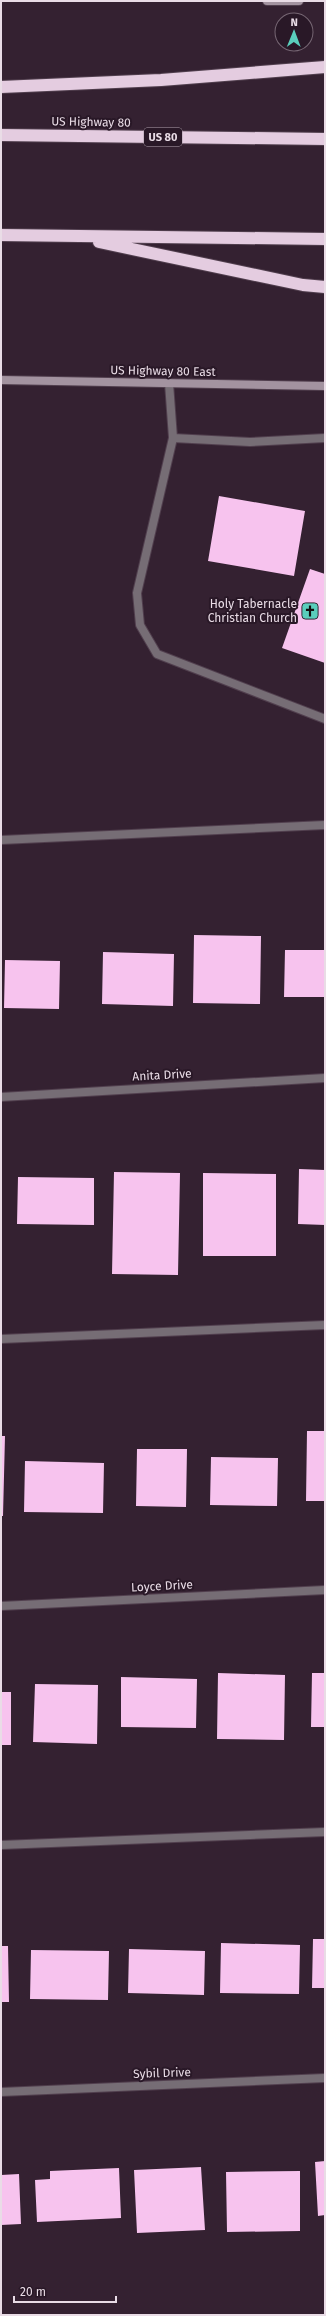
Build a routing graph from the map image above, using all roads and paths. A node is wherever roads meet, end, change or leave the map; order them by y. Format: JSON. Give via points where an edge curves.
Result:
{"nodes":[{"id":1,"x":267,"y":1,"type":"edge"},
{"id":2,"x":299,"y":1,"type":"edge"},
{"id":3,"x":325,"y":67,"type":"edge"},
{"id":4,"x":1,"y":87,"type":"edge"},
{"id":5,"x":1,"y":135,"type":"edge"},
{"id":6,"x":325,"y":139,"type":"edge"},
{"id":7,"x":1,"y":235,"type":"edge"},
{"id":8,"x":72,"y":236,"type":"junction"},
{"id":9,"x":325,"y":239,"type":"edge"},
{"id":10,"x":325,"y":287,"type":"edge"},
{"id":11,"x":1,"y":380,"type":"edge"},
{"id":12,"x":169,"y":383,"type":"junction"},
{"id":13,"x":325,"y":386,"type":"edge"},
{"id":14,"x":173,"y":438,"type":"junction"},
{"id":15,"x":325,"y":438,"type":"edge"},
{"id":16,"x":325,"y":719,"type":"edge"},
{"id":17,"x":325,"y":825,"type":"edge"},
{"id":18,"x":1,"y":840,"type":"edge"},
{"id":19,"x":325,"y":1078,"type":"edge"},
{"id":20,"x":1,"y":1096,"type":"edge"},
{"id":21,"x":325,"y":1325,"type":"edge"},
{"id":22,"x":1,"y":1339,"type":"edge"},
{"id":23,"x":325,"y":1590,"type":"edge"},
{"id":24,"x":1,"y":1606,"type":"edge"},
{"id":25,"x":325,"y":1832,"type":"edge"},
{"id":26,"x":1,"y":1845,"type":"edge"},
{"id":27,"x":325,"y":2078,"type":"edge"},
{"id":28,"x":1,"y":2092,"type":"edge"}],
"edges":[{"from":1,"to":2,"type":"main road"},
{"from":3,"to":4,"type":"highway","via":[[161,80]]},
{"from":5,"to":6,"type":"highway","name":"US Highway 80","number":"US 80"},
{"from":7,"to":8,"type":"highway"},
{"from":8,"to":9,"type":"highway"},
{"from":8,"to":10,"type":"highway","via":[[304,286]]},
{"from":11,"to":12,"type":"main road","name":"US Highway 80 East"},
{"from":12,"to":13,"type":"main road","name":"US Highway 80 East"},
{"from":12,"to":14,"type":"street"},
{"from":14,"to":15,"type":"street","via":[[250,442]]},
{"from":14,"to":16,"type":"street","via":[[137,593],[140,625],[157,654]]},
{"from":17,"to":18,"type":"street"},
{"from":19,"to":20,"type":"street","name":"Anita Drive"},
{"from":21,"to":22,"type":"street"},
{"from":23,"to":24,"type":"street","name":"Loyce Drive"},
{"from":25,"to":26,"type":"street"},
{"from":27,"to":28,"type":"street","name":"Sybil Drive"}]}
